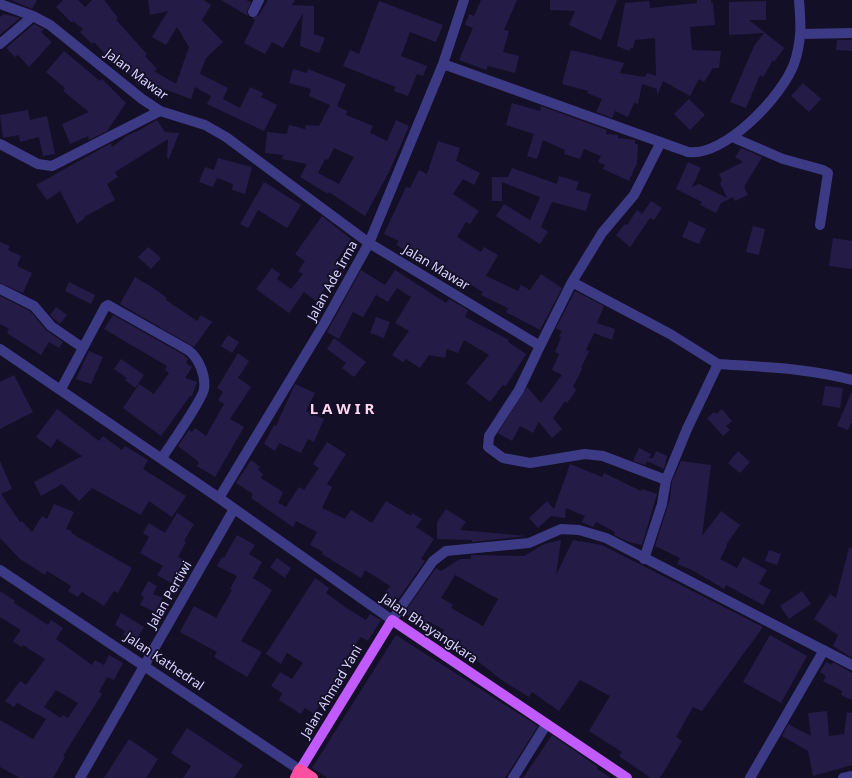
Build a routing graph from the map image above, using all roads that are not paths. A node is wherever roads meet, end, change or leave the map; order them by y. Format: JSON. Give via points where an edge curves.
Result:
{"nodes":[{"id":1,"x":259,"y":0,"type":"edge"},
{"id":2,"x":464,"y":0,"type":"edge"},
{"id":3,"x":799,"y":0,"type":"edge"},
{"id":4,"x":3,"y":3,"type":"edge"},
{"id":5,"x":253,"y":12,"type":"dead end"},
{"id":6,"x":33,"y":16,"type":"junction"},
{"id":7,"x":852,"y":33,"type":"edge"},
{"id":8,"x":801,"y":34,"type":"junction"},
{"id":9,"x":0,"y":44,"type":"edge"},
{"id":10,"x":443,"y":64,"type":"junction"},
{"id":11,"x":160,"y":111,"type":"junction"},
{"id":12,"x":732,"y":137,"type":"junction"},
{"id":13,"x":661,"y":142,"type":"junction"},
{"id":14,"x":0,"y":144,"type":"edge"},
{"id":15,"x":820,"y":225,"type":"dead end"},
{"id":16,"x":369,"y":243,"type":"junction"},
{"id":17,"x":572,"y":282,"type":"junction"},
{"id":18,"x":0,"y":289,"type":"edge"},
{"id":19,"x":540,"y":346,"type":"junction"},
{"id":20,"x":83,"y":348,"type":"junction"},
{"id":21,"x":0,"y":349,"type":"edge"},
{"id":22,"x":718,"y":364,"type":"junction"},
{"id":23,"x":852,"y":380,"type":"edge"},
{"id":24,"x":61,"y":389,"type":"junction"},
{"id":25,"x":162,"y":458,"type":"junction"},
{"id":26,"x":666,"y":480,"type":"junction"},
{"id":27,"x":219,"y":498,"type":"junction"},
{"id":28,"x":234,"y":509,"type":"junction"},
{"id":29,"x":644,"y":559,"type":"junction"},
{"id":30,"x":0,"y":570,"type":"edge"},
{"id":31,"x":392,"y":620,"type":"junction"},
{"id":32,"x":824,"y":650,"type":"junction"},
{"id":33,"x":852,"y":665,"type":"edge"},
{"id":34,"x":145,"y":666,"type":"junction"},
{"id":35,"x":546,"y":725,"type":"junction"},
{"id":36,"x":298,"y":774,"type":"edge"},
{"id":37,"x":852,"y":776,"type":"edge"},
{"id":38,"x":80,"y":778,"type":"edge"},
{"id":39,"x":312,"y":778,"type":"edge"},
{"id":40,"x":513,"y":778,"type":"edge"},
{"id":41,"x":627,"y":778,"type":"edge"},
{"id":42,"x":750,"y":778,"type":"edge"},
{"id":43,"x":843,"y":778,"type":"edge"}],
"edges":[{"from":1,"to":5,"type":"street"},
{"from":2,"to":10,"type":"street","name":"Jalan Ade Irma"},
{"from":3,"to":8,"type":"street"},
{"from":4,"to":6,"type":"street","name":"Jalan Mawar"},
{"from":6,"to":9,"type":"street"},
{"from":6,"to":11,"type":"street","name":"Jalan Mawar","via":[[50,25]]},
{"from":7,"to":8,"type":"street"},
{"from":8,"to":12,"type":"street","via":[[786,82],[774,99]]},
{"from":10,"to":13,"type":"street"},
{"from":10,"to":16,"type":"street","name":"Jalan Ade Irma"},
{"from":11,"to":14,"type":"street","via":[[52,166],[38,164]]},
{"from":11,"to":16,"type":"street","name":"Jalan Mawar","via":[[205,125],[226,137]]},
{"from":12,"to":13,"type":"street","via":[[714,148],[696,153]]},
{"from":12,"to":15,"type":"street","via":[[828,173]]},
{"from":13,"to":17,"type":"street","via":[[637,191],[602,233]]},
{"from":16,"to":19,"type":"street","name":"Jalan Mawar"},
{"from":16,"to":27,"type":"street","name":"Jalan Ade Irma","via":[[324,324]]},
{"from":17,"to":19,"type":"street"},
{"from":17,"to":22,"type":"street","via":[[670,334]]},
{"from":18,"to":20,"type":"street","via":[[34,306],[51,326]]},
{"from":19,"to":26,"type":"street","via":[[519,390],[489,436],[490,450],[503,458],[530,463],[585,454],[603,456]]},
{"from":20,"to":24,"type":"street"},
{"from":20,"to":25,"type":"street","via":[[108,305],[193,354],[204,373],[204,390]]},
{"from":21,"to":24,"type":"street","name":"Jalan Bhayangkara"},
{"from":22,"to":23,"type":"street","via":[[787,367]]},
{"from":22,"to":26,"type":"street"},
{"from":24,"to":25,"type":"street","name":"Jalan Bhayangkara"},
{"from":25,"to":27,"type":"street","name":"Jalan Bhayangkara"},
{"from":26,"to":29,"type":"street","via":[[662,504]]},
{"from":27,"to":28,"type":"street","name":"Jalan Bhayangkara"},
{"from":28,"to":31,"type":"street","name":"Jalan Bhayangkara"},
{"from":28,"to":34,"type":"street","name":"Jalan Pertiwi"},
{"from":29,"to":31,"type":"street","via":[[606,538],[579,530],[561,529],[529,543],[446,551],[433,561]]},
{"from":29,"to":32,"type":"street"},
{"from":30,"to":34,"type":"street","name":"Jalan Kathedral"},
{"from":31,"to":35,"type":"main road","name":"Jalan Bhayangkara"},
{"from":31,"to":36,"type":"main road","name":"Jalan Ahmad Yani"},
{"from":32,"to":33,"type":"street"},
{"from":32,"to":42,"type":"street"},
{"from":34,"to":36,"type":"street","name":"Jalan Kathedral"},
{"from":34,"to":38,"type":"street","name":"Jalan Pertiwi"},
{"from":35,"to":40,"type":"street"},
{"from":35,"to":41,"type":"main road","name":"Jalan Bhayangkara"},
{"from":36,"to":39,"type":"highway","name":"Jalan Kathedral"},
{"from":37,"to":43,"type":"street"}]}
